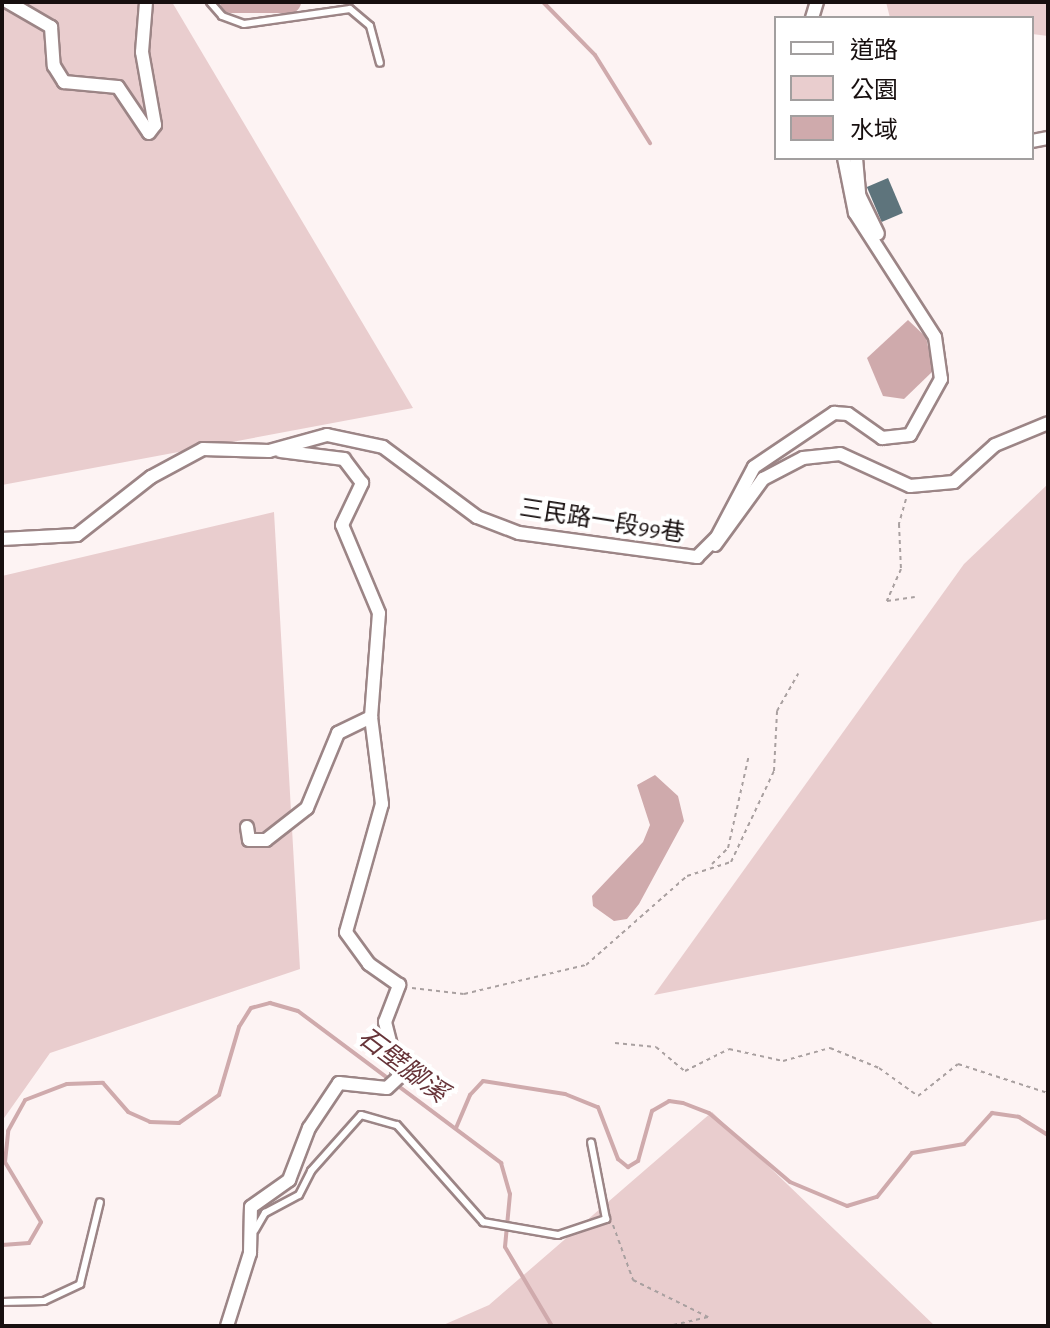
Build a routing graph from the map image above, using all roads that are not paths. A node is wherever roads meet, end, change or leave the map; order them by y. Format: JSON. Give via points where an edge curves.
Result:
{"nodes":[{"id":1,"x":8,"y":2,"type":"edge"},
{"id":2,"x":146,"y":2,"type":"edge"},
{"id":3,"x":210,"y":2,"type":"edge"},
{"id":4,"x":380,"y":63,"type":"dead end"},
{"id":5,"x":844,"y":160,"type":"edge"},
{"id":6,"x":856,"y":160,"type":"edge"},
{"id":7,"x":905,"y":286,"type":"junction"},
{"id":8,"x":1048,"y":423,"type":"edge"},
{"id":9,"x":269,"y":451,"type":"junction"},
{"id":10,"x":2,"y":539,"type":"edge"},
{"id":11,"x":709,"y":549,"type":"junction"},
{"id":12,"x":371,"y":717,"type":"junction"},
{"id":13,"x":247,"y":827,"type":"dead end"},
{"id":14,"x":591,"y":1142,"type":"dead end"},
{"id":15,"x":100,"y":1202,"type":"dead end"},
{"id":16,"x":250,"y":1245,"type":"junction"},
{"id":17,"x":2,"y":1302,"type":"edge"},
{"id":18,"x":227,"y":1326,"type":"edge"}],
"edges":[{"from":1,"to":2,"type":"street","via":[[51,27],[54,66],[64,82],[118,87],[149,133],[155,125],[142,52]]},
{"from":3,"to":4,"type":"lane","via":[[222,16],[244,24],[350,9],[370,26]]},
{"from":5,"to":7,"type":"street","name":"三民路一段99巷","via":[[855,213]]},
{"from":6,"to":7,"type":"street","via":[[859,195]]},
{"from":7,"to":11,"type":"street","name":"三民路一段99巷","via":[[935,337],[942,367],[920,428],[910,435],[882,438],[848,414],[834,413],[746,475]]},
{"from":8,"to":11,"type":"street","via":[[995,445],[962,479],[910,486],[840,454],[803,458],[763,479],[732,529]]},
{"from":9,"to":10,"type":"street","name":"三民路一段99巷","via":[[203,449],[151,477],[77,535]]},
{"from":9,"to":11,"type":"street","name":"三民路一段99巷","via":[[327,435],[355,437],[404,459],[477,517],[519,533],[556,534],[683,560]]},
{"from":9,"to":12,"type":"street","via":[[322,453],[344,459],[361,476],[361,489],[342,525],[362,560],[379,613]]},
{"from":12,"to":13,"type":"street","via":[[338,733],[307,808],[266,840],[249,840]]},
{"from":12,"to":16,"type":"street","via":[[380,826],[361,865],[346,932],[369,964],[399,985],[385,1022],[385,1040],[399,1068],[394,1086],[339,1083],[309,1128],[289,1180],[251,1207]]},
{"from":14,"to":16,"type":"lane","via":[[606,1219],[558,1235],[490,1225],[393,1122],[361,1115],[311,1171],[299,1195],[260,1218]]},
{"from":15,"to":17,"type":"lane","via":[[80,1284],[44,1301]]},
{"from":16,"to":18,"type":"street"}]}
